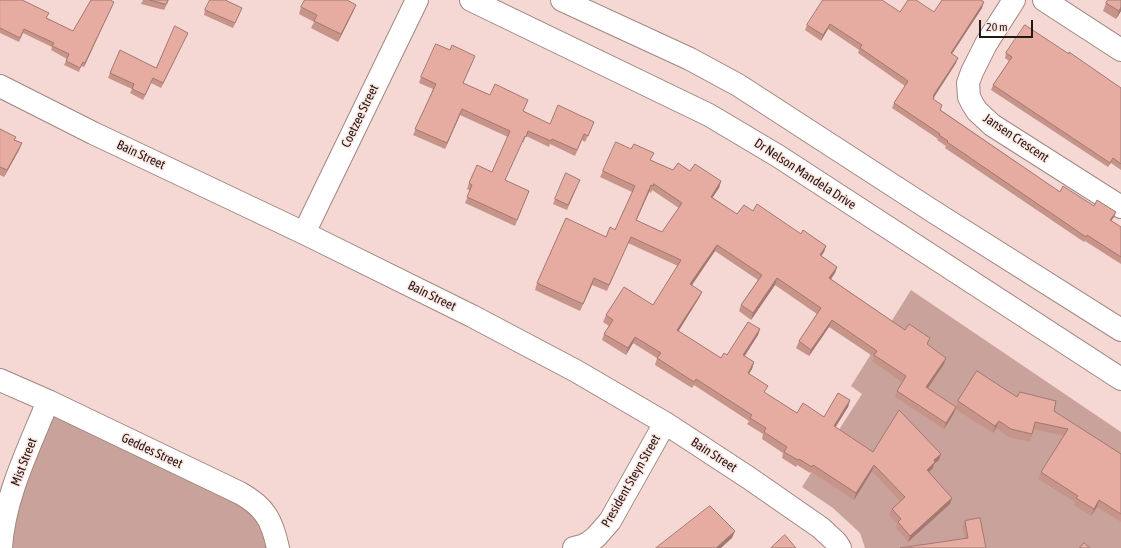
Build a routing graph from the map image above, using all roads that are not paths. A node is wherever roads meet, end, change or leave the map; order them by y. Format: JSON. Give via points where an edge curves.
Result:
{"nodes":[{"id":1,"x":417,"y":0,"type":"edge"},
{"id":2,"x":471,"y":0,"type":"edge"},
{"id":3,"x":562,"y":0,"type":"edge"},
{"id":4,"x":1014,"y":0,"type":"edge"},
{"id":5,"x":1044,"y":0,"type":"edge"},
{"id":6,"x":1121,"y":50,"type":"edge"},
{"id":7,"x":0,"y":86,"type":"edge"},
{"id":8,"x":1121,"y":207,"type":"edge"},
{"id":9,"x":304,"y":233,"type":"junction"},
{"id":10,"x":1121,"y":330,"type":"edge"},
{"id":11,"x":1121,"y":379,"type":"edge"},
{"id":12,"x":0,"y":380,"type":"edge"},
{"id":13,"x":48,"y":401,"type":"junction"},
{"id":14,"x":665,"y":423,"type":"junction"},
{"id":15,"x":1,"y":548,"type":"edge"},
{"id":16,"x":278,"y":548,"type":"edge"},
{"id":17,"x":574,"y":548,"type":"edge"},
{"id":18,"x":840,"y":548,"type":"edge"}],
"edges":[{"from":1,"to":9,"type":"street","name":"Coetzee Street"},
{"from":2,"to":11,"type":"street","name":"Dr Nelson Mandela Drive","via":[[695,108],[733,129]]},
{"from":3,"to":10,"type":"street","via":[[690,59],[738,85]]},
{"from":4,"to":8,"type":"street","name":"Jansen Crescent","via":[[986,44],[972,72],[968,83],[972,103],[992,125]]},
{"from":5,"to":6,"type":"street"},
{"from":7,"to":9,"type":"street","name":"Bain Street"},
{"from":9,"to":14,"type":"street","name":"Bain Street","via":[[472,316],[576,371]]},
{"from":12,"to":13,"type":"street","name":"Geddes Street"},
{"from":13,"to":15,"type":"street","name":"Mist Street","via":[[14,486],[4,523]]},
{"from":13,"to":16,"type":"street","name":"Geddes Street","via":[[252,500],[268,517]]},
{"from":14,"to":17,"type":"street","name":"President Steyn Street","via":[[610,521],[596,537]]},
{"from":14,"to":18,"type":"street","name":"Bain Street","via":[[807,518],[830,536]]}]}
